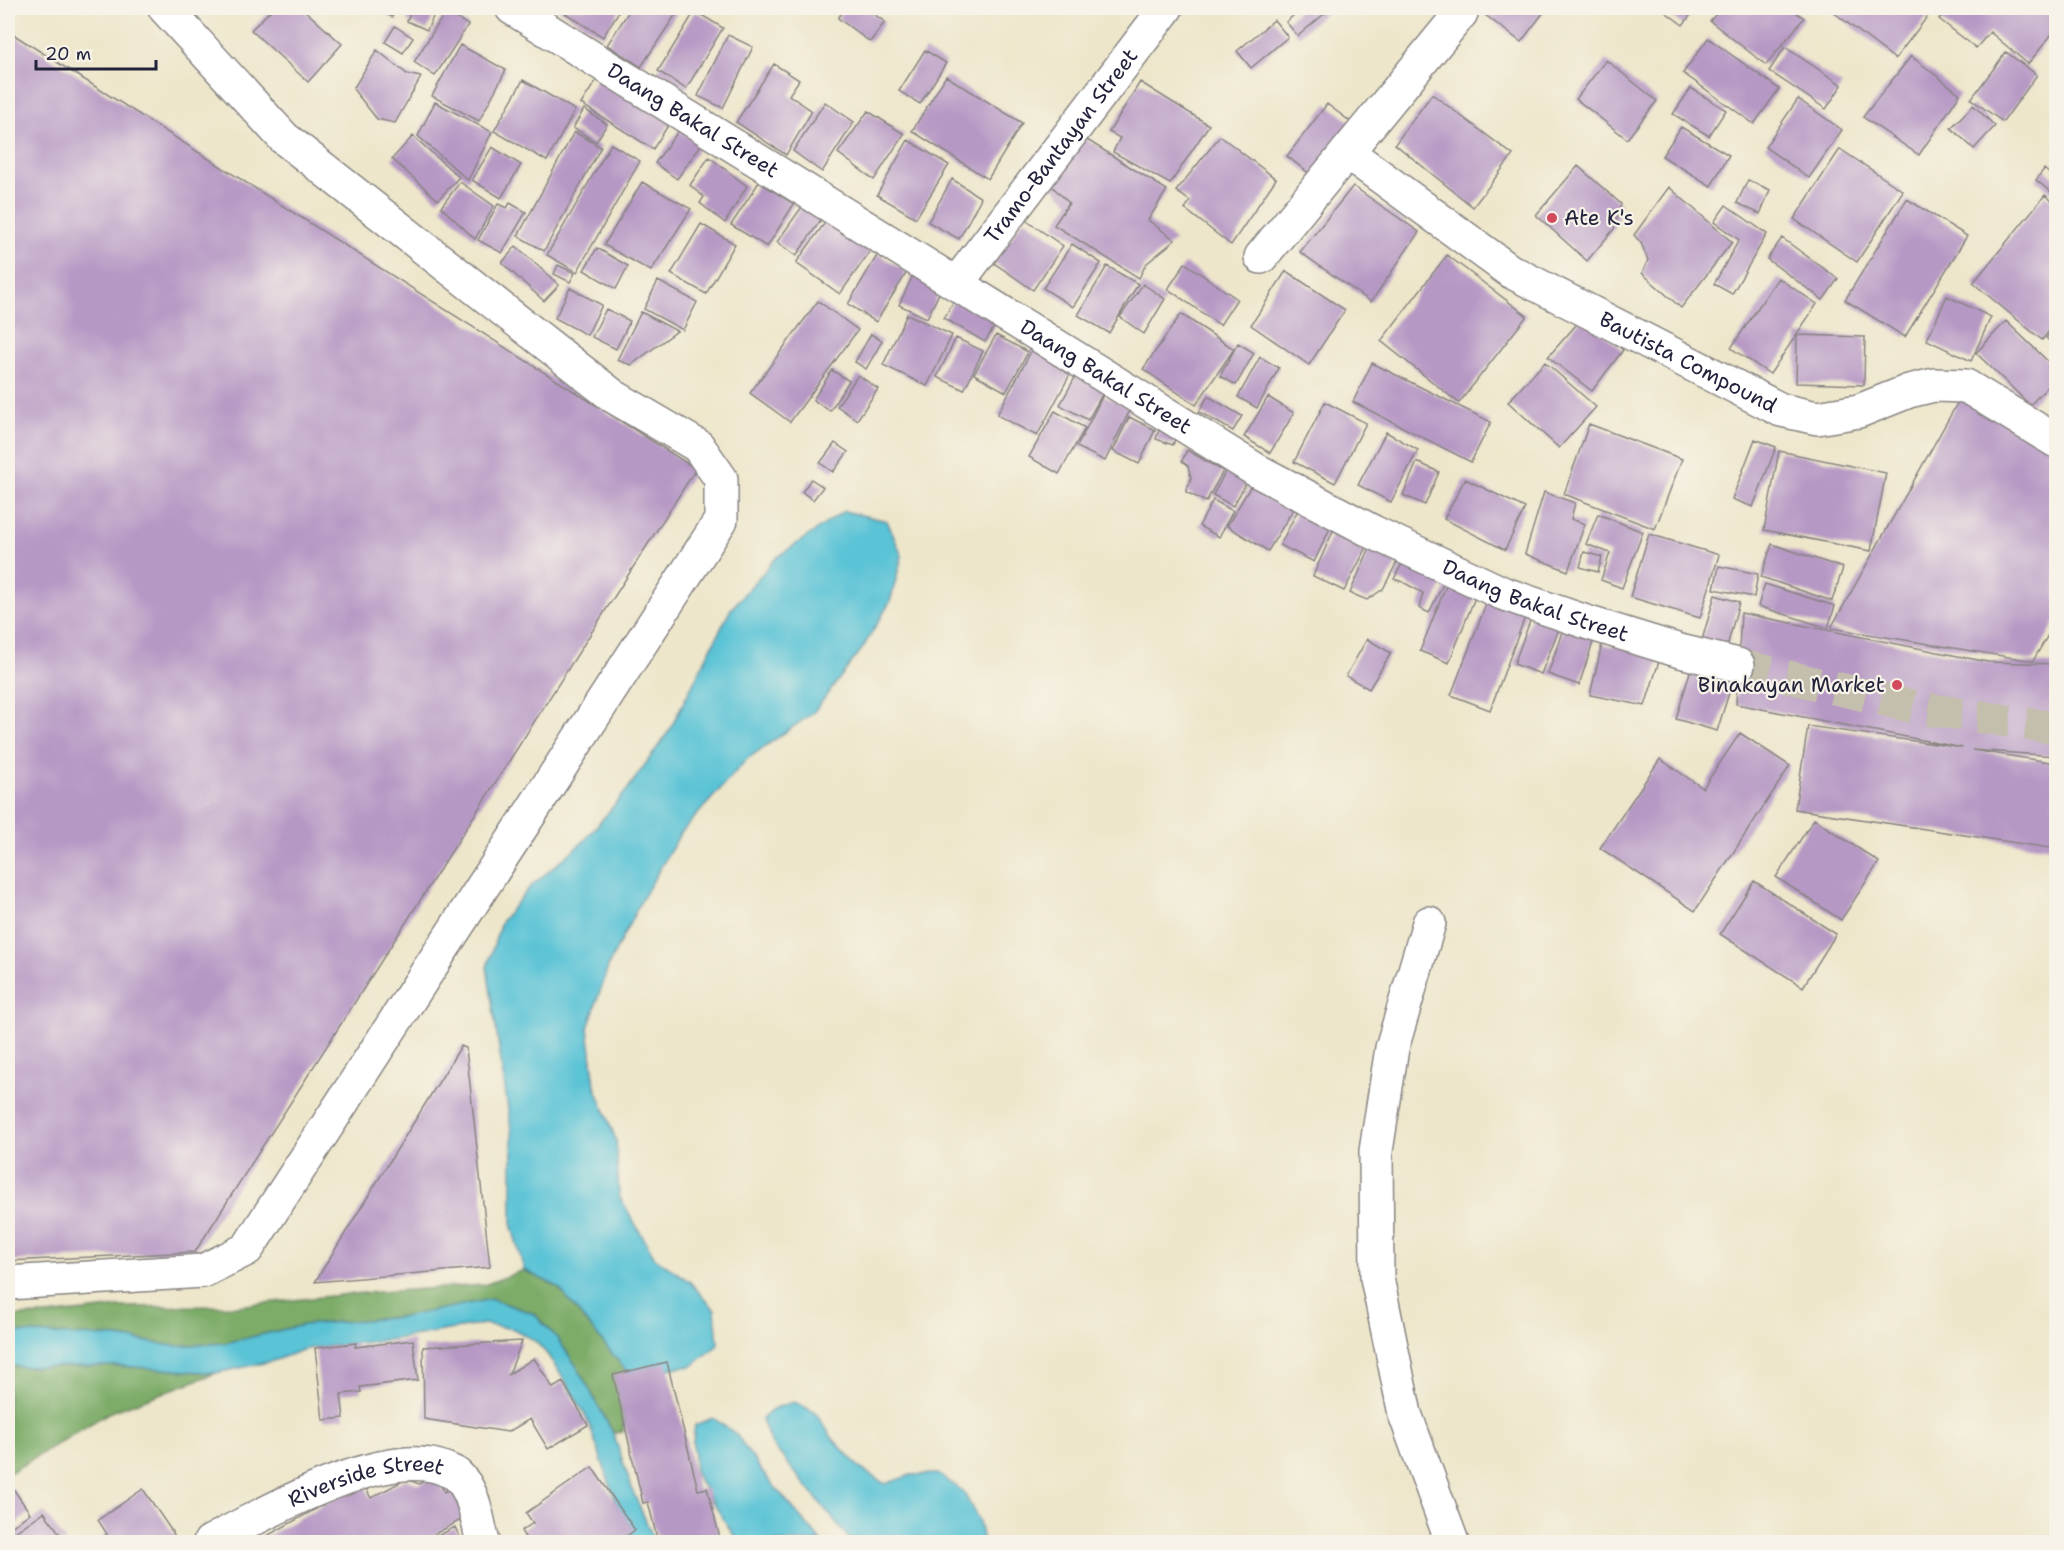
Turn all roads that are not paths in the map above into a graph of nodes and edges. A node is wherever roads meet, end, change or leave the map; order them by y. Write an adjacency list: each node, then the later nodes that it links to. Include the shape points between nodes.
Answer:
1 (165, 8): 11 (street, via 284,138 613,396 698,446 721,478 721,520 247,1249 203,1271)
2 (512, 8): 7 (street, Daang Bakal Street)
3 (1166, 8): 7 (street, Tramo-Bantayan Street)
4 (1461, 13): 5 (street)
5 (1347, 152): 6 (street); 8 (street, Bautista Compound, via 1510,271 1781,410 1817,418 1859,411 1934,385 1966,387)
6 (1261, 257)
7 (957, 283): 9 (street, Daang Bakal Street, via 1256,470 1373,532 1502,594 1680,651)
8 (2056, 441)
9 (1738, 665)
10 (1429, 923): 14 (street, via 1392,1048 1376,1151 1377,1278 1405,1414)
11 (8, 1283)
12 (210, 1542): 13 (street, Riverside Street, via 333,1482 410,1464 435,1465 457,1475 471,1495)
13 (483, 1542)
14 (1452, 1542)

